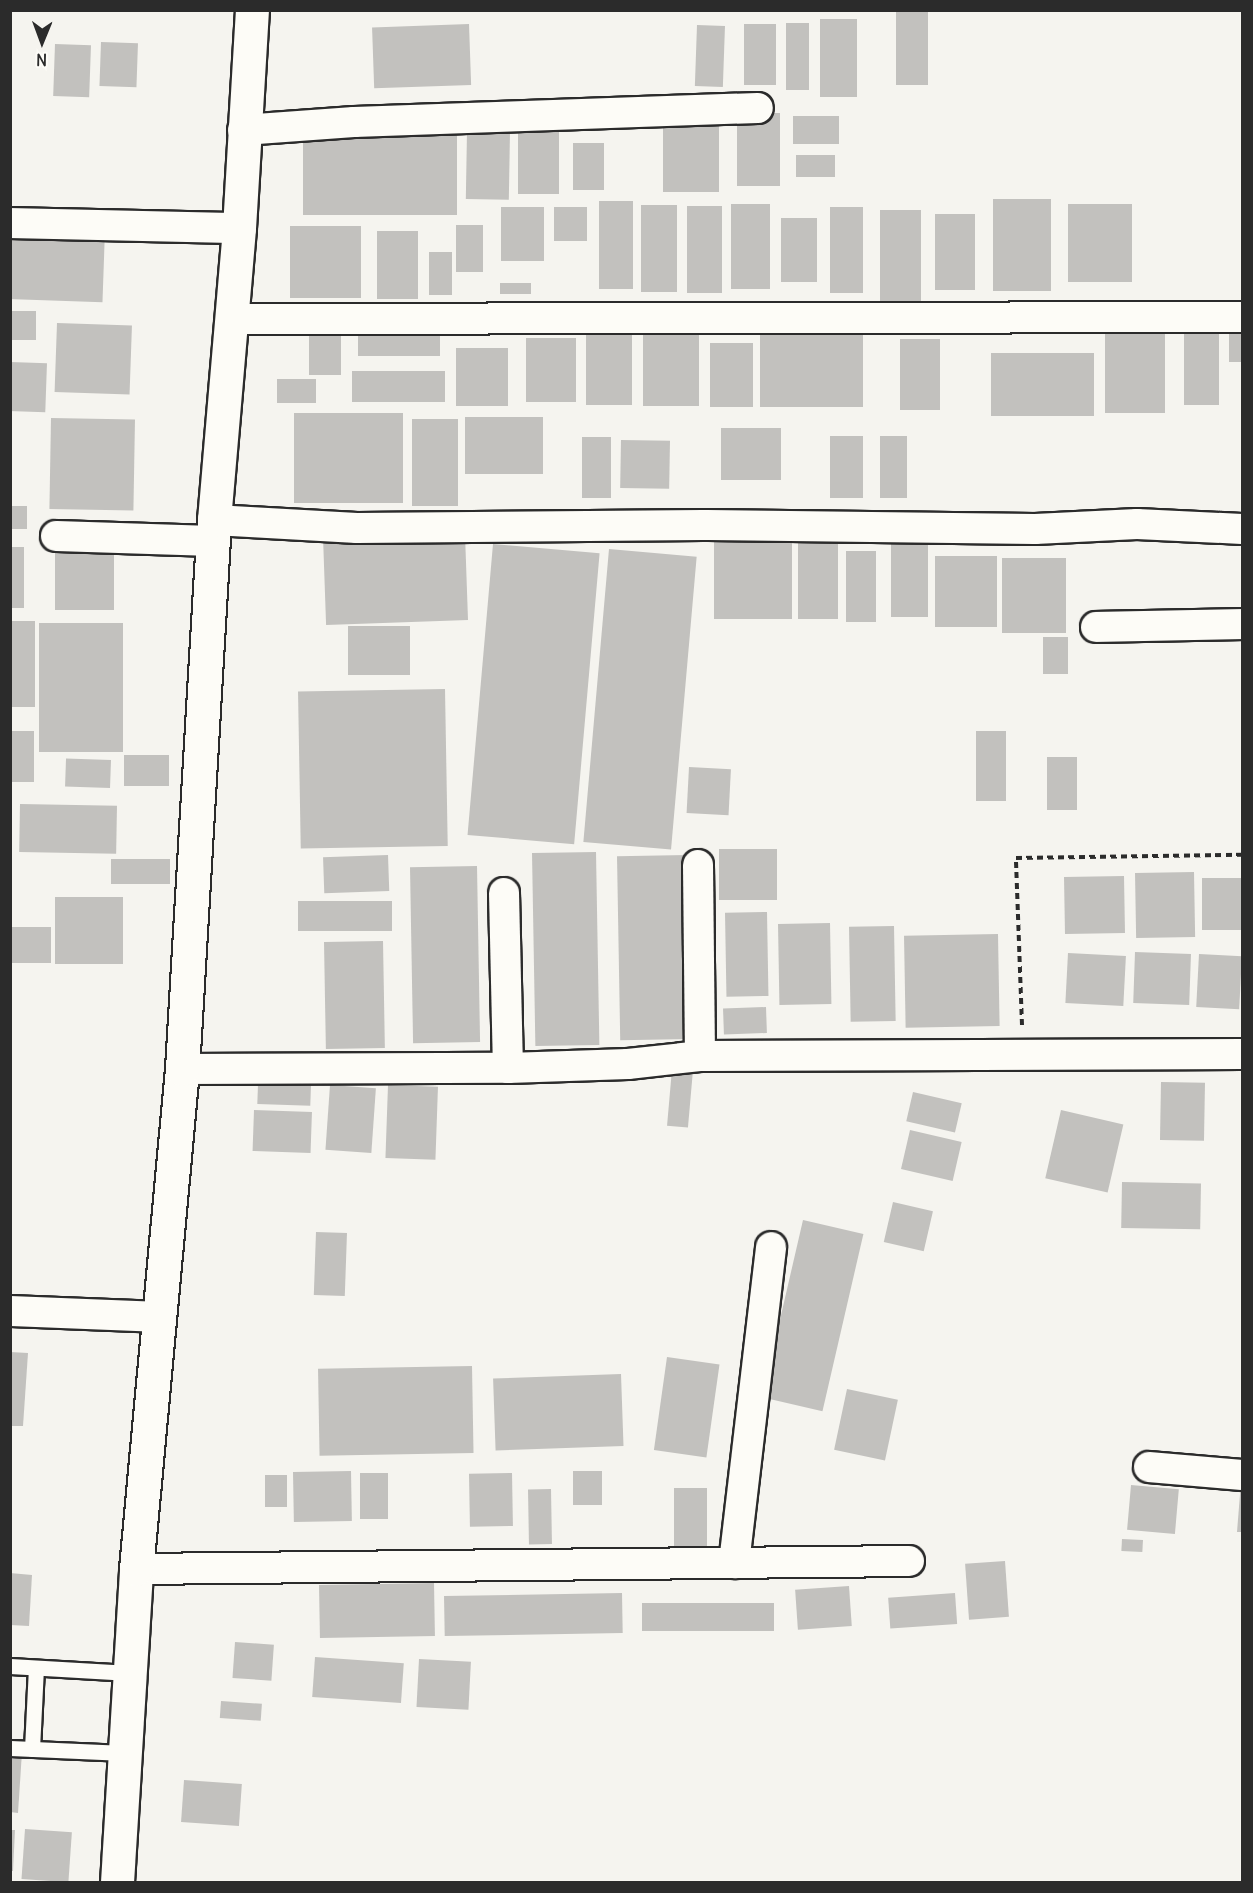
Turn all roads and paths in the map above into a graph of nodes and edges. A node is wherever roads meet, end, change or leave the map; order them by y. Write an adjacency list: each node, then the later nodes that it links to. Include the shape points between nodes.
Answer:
1 (252, 10): 3 (street)
2 (758, 108): 3 (street, via 354,122)
3 (243, 130): 5 (street)
4 (10, 223): 5 (street)
5 (239, 228): 7 (street)
6 (1242, 317): 7 (street)
7 (231, 319): 9 (street)
8 (1242, 529): 9 (street, via 1137,524 1035,529 703,525)
9 (213, 531): 10 (street); 20 (street)
10 (56, 536)
11 (1242, 624): 12 (street)
12 (1096, 627)
13 (1242, 855): 18 (path, via 1016,858)
14 (698, 865): 17 (street)
15 (504, 893): 19 (street)
16 (1242, 1054): 18 (street)
17 (700, 1056): 18 (street); 19 (street, via 628,1064)
18 (1023, 1056)
19 (508, 1068): 20 (street)
20 (182, 1069): 23 (street)
21 (771, 1247): 27 (street)
22 (10, 1311): 23 (street)
23 (159, 1317): 28 (street)
24 (1149, 1467): 25 (street)
25 (1242, 1475)
26 (909, 1561): 27 (street)
27 (734, 1563): 28 (street)
28 (136, 1569): 31 (street)
29 (10, 1665): 30 (lane)
30 (36, 1668): 31 (lane); 33 (lane)
31 (130, 1673): 34 (street)
32 (10, 1748): 33 (lane)
33 (32, 1749): 34 (lane)
34 (125, 1753): 35 (street)
35 (117, 1882)

